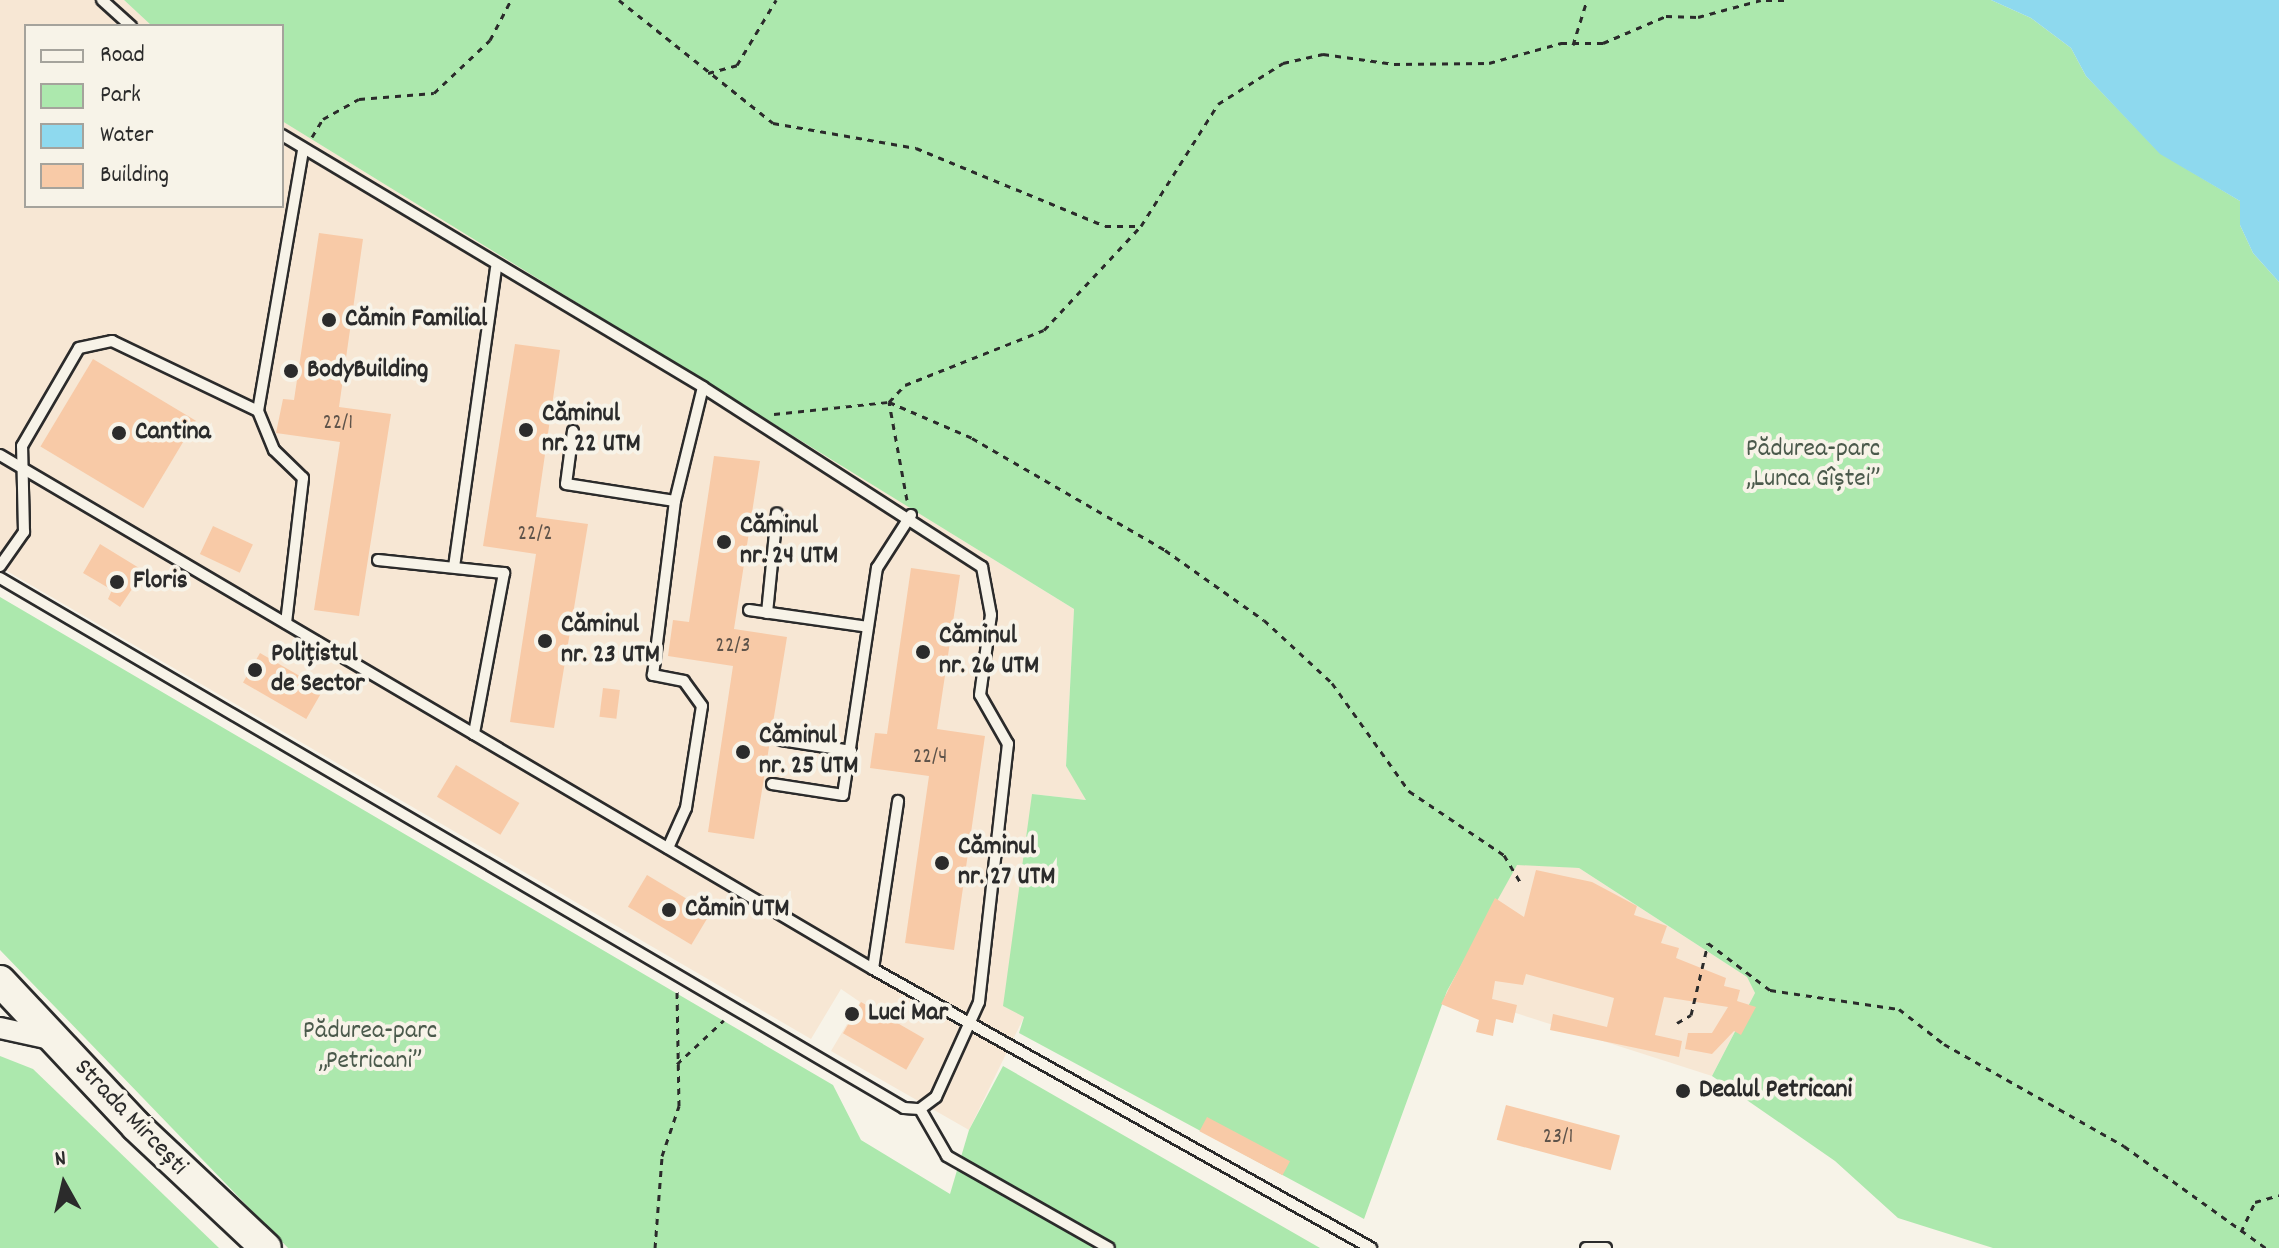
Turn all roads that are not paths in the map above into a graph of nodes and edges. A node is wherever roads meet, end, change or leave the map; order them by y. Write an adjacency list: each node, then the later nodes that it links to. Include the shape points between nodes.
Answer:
1 (102, 0): 2 (lane)
2 (129, 24)
3 (284, 136): 4 (lane)
4 (303, 150): 5 (lane); 7 (lane)
5 (496, 268): 6 (lane); 16 (lane)
6 (703, 387): 11 (lane); 13 (lane)
7 (258, 411): 10 (lane, via 112,341 95,342 79,348 26,436); 20 (lane, via 274,450 303,478)
8 (573, 431): 11 (lane, via 566,484)
9 (0, 455): 10 (lane)
10 (21, 467): 15 (lane, via 24,532); 20 (lane)
11 (675, 501): 27 (lane, via 653,675 684,681 702,706 686,808)
12 (777, 513): 19 (lane)
13 (911, 515): 21 (lane, via 881,557); 30 (lane, via 969,553 990,584 978,677 1008,744)
14 (378, 560): 16 (lane)
15 (0, 566)
16 (454, 567): 22 (lane, via 504,573)
17 (0, 578): 33 (lane, via 904,1108)
18 (749, 610): 19 (lane)
19 (767, 613): 21 (lane)
20 (286, 623): 22 (lane)
21 (868, 627): 24 (lane)
22 (474, 734): 27 (lane)
23 (781, 740): 24 (lane)
24 (851, 751): 25 (lane, via 843,795)
25 (772, 784)
26 (898, 801): 28 (lane)
27 (668, 848): 28 (lane)
28 (873, 969): 30 (lane)
29 (0, 981): 32 (main road, Strada Mircești)
30 (972, 1025): 33 (lane, via 936,1097); 36 (lane)
31 (0, 1028): 32 (street)
32 (56, 1041): 34 (main road, Strada Mircești)
33 (920, 1109): 35 (lane, via 947,1156)
34 (266, 1248)
35 (1109, 1248)
36 (1371, 1248)
37 (1586, 1248): 38 (lane)
38 (1606, 1248)

